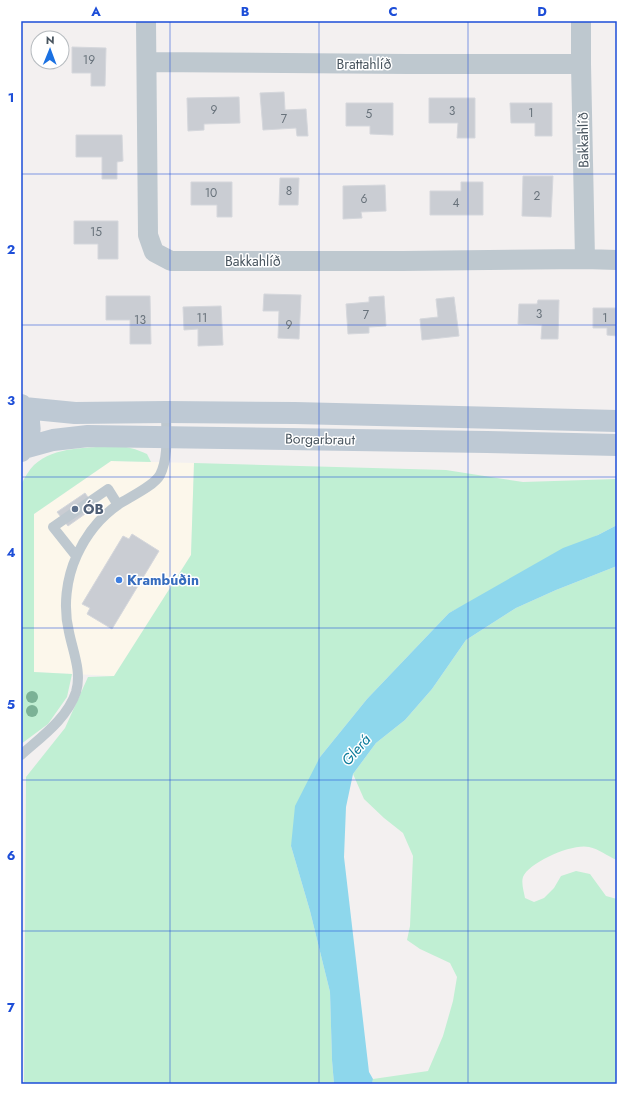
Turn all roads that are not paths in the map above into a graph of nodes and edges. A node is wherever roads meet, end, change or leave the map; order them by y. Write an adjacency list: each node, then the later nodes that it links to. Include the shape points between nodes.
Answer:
1 (146, 21): 3 (street, Bakkahlíð)
2 (581, 21): 4 (street, Bakkahlíð)
3 (147, 62): 4 (street, Brattahlíð); 5 (street, Bakkahlíð, via 148,235 154,252 171,261 403,262)
4 (581, 64): 5 (street, Bakkahlíð)
5 (585, 259): 6 (street, Bakkahlíð)
6 (617, 260)
7 (22, 407): 8 (street, Borgarbraut, via 75,413); 12 (street, via 30,428)
8 (166, 412): 9 (street, Borgarbraut); 10 (lane)
9 (617, 421)
10 (166, 437): 11 (street, Borgarbraut); 12 (street, Borgarbraut, via 88,436 53,440); 13 (lane, via 165,459 160,476)
11 (617, 445)
12 (23, 450)
13 (118, 505): 14 (lane, via 94,528); 14 (lane, via 108,489 53,526)
14 (76, 556): 15 (lane, via 70,574 66,613 68,632 77,663 76,691 69,706 54,726)
15 (21, 755)

